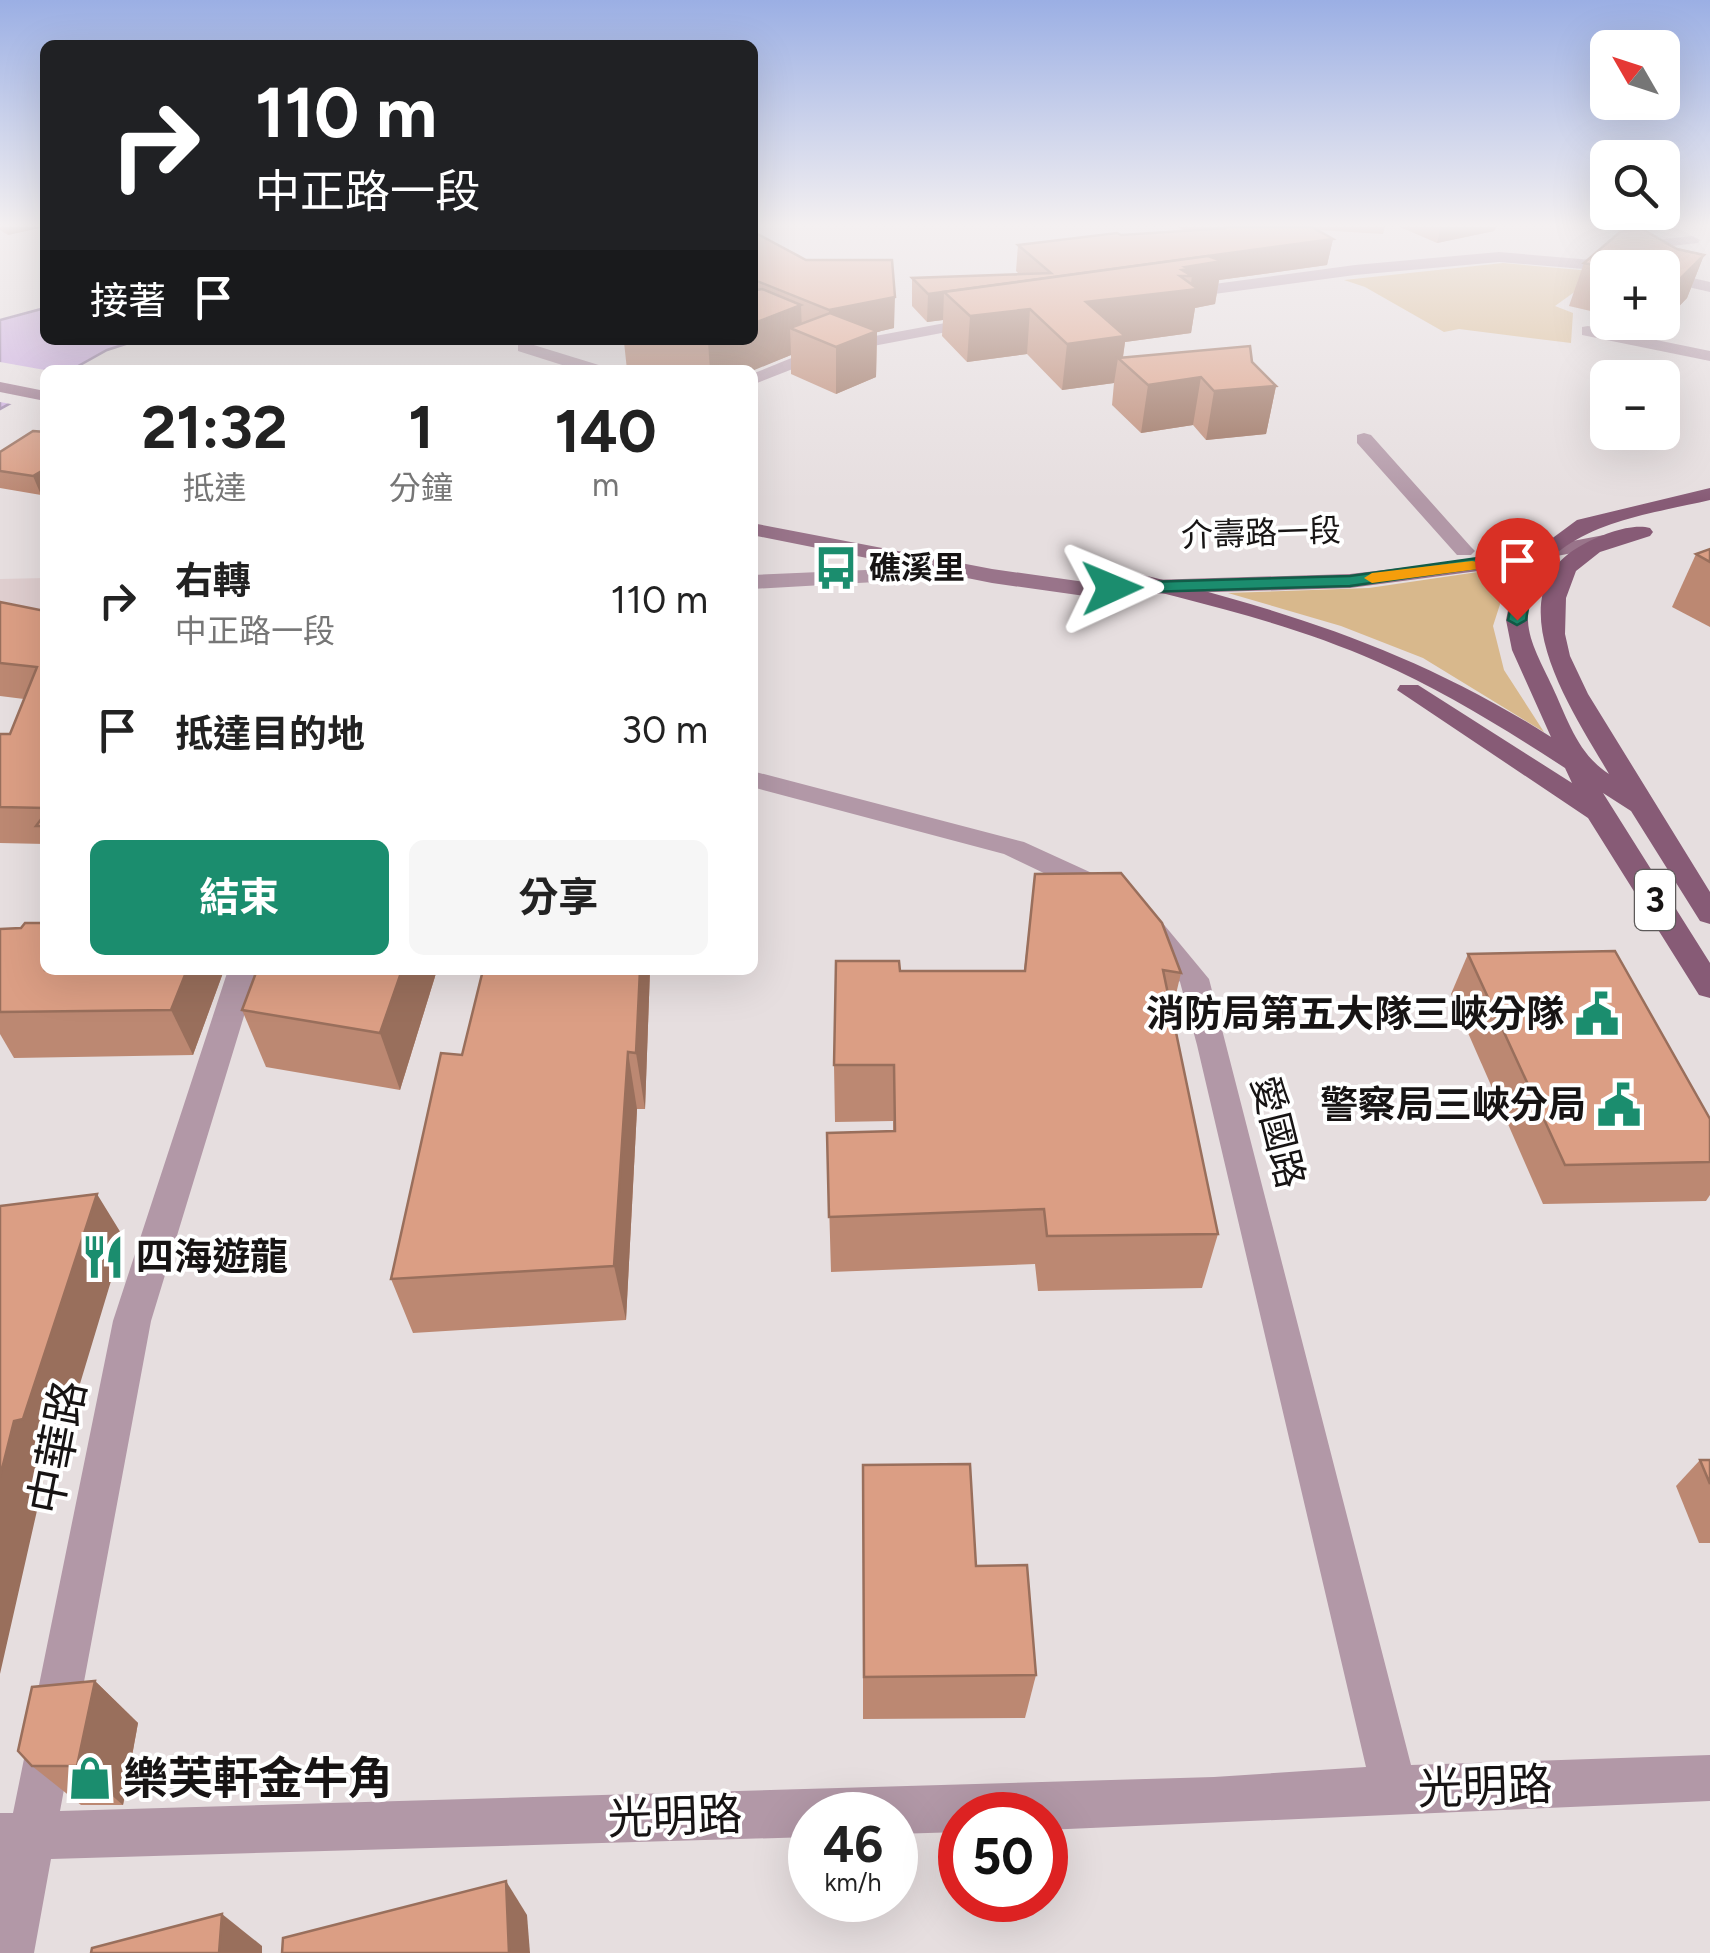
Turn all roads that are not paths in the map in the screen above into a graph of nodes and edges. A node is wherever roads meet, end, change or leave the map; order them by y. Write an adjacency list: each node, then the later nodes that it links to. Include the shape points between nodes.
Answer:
1 (998, 319): 5 (street)
2 (1588, 331): 6 (street)
3 (797, 337): 5 (street)
4 (524, 347): 7 (street)
5 (827, 350): 9 (street)
6 (1710, 356)
7 (580, 365)
8 (0, 374): 10 (main road)
9 (758, 378)
10 (40, 382)
11 (0, 387): 12 (main road)
12 (40, 395)
13 (1364, 439): 20 (street)
14 (1710, 494): 17 (main road, 介壽路一段 / 3)
15 (758, 512): 23 (main road, 介壽路一段)
16 (1710, 516): 19 (main road, 介壽路一段 / 3)
17 (1584, 524): 20 (main road, 介壽路一段); 21 (main road, 3)
18 (758, 530): 22 (main road, 介壽路一段)
19 (1604, 542): 21 (main road, 介壽路一段); 28 (main road, 3, via 1568,567 1552,626 1558,656)
20 (1464, 551): 23 (main road, 介壽路一段)
21 (1542, 554): 25 (main road, 介壽路一段, via 1350,581); 26 (main road, 3, via 1517,620)
22 (919, 562): 23 (main road, 介壽路一段); 24 (street, via 893,576)
23 (1088, 579): 25 (main road); 29 (main road, via 1347,660 1428,698)
24 (758, 582)
25 (1166, 588): 26 (main road, via 1266,615 1405,666)
26 (1576, 765): 28 (main road); 29 (main road, 3)
27 (758, 781): 34 (street, 愛國路, via 1014,848 1099,885 1154,928 1194,979)
28 (1638, 805): 30 (main road, 3)
29 (1599, 814): 32 (main road, 3)
30 (1710, 914)
31 (242, 975): 35 (street, 中華路, via 132,1320)
32 (1710, 987)
33 (1710, 1778): 34 (street, 光明路)
34 (1394, 1788): 35 (street, 光明路, via 1195,1802)
35 (17, 1835): 36 (street, 中華路)
36 (9, 1953)

